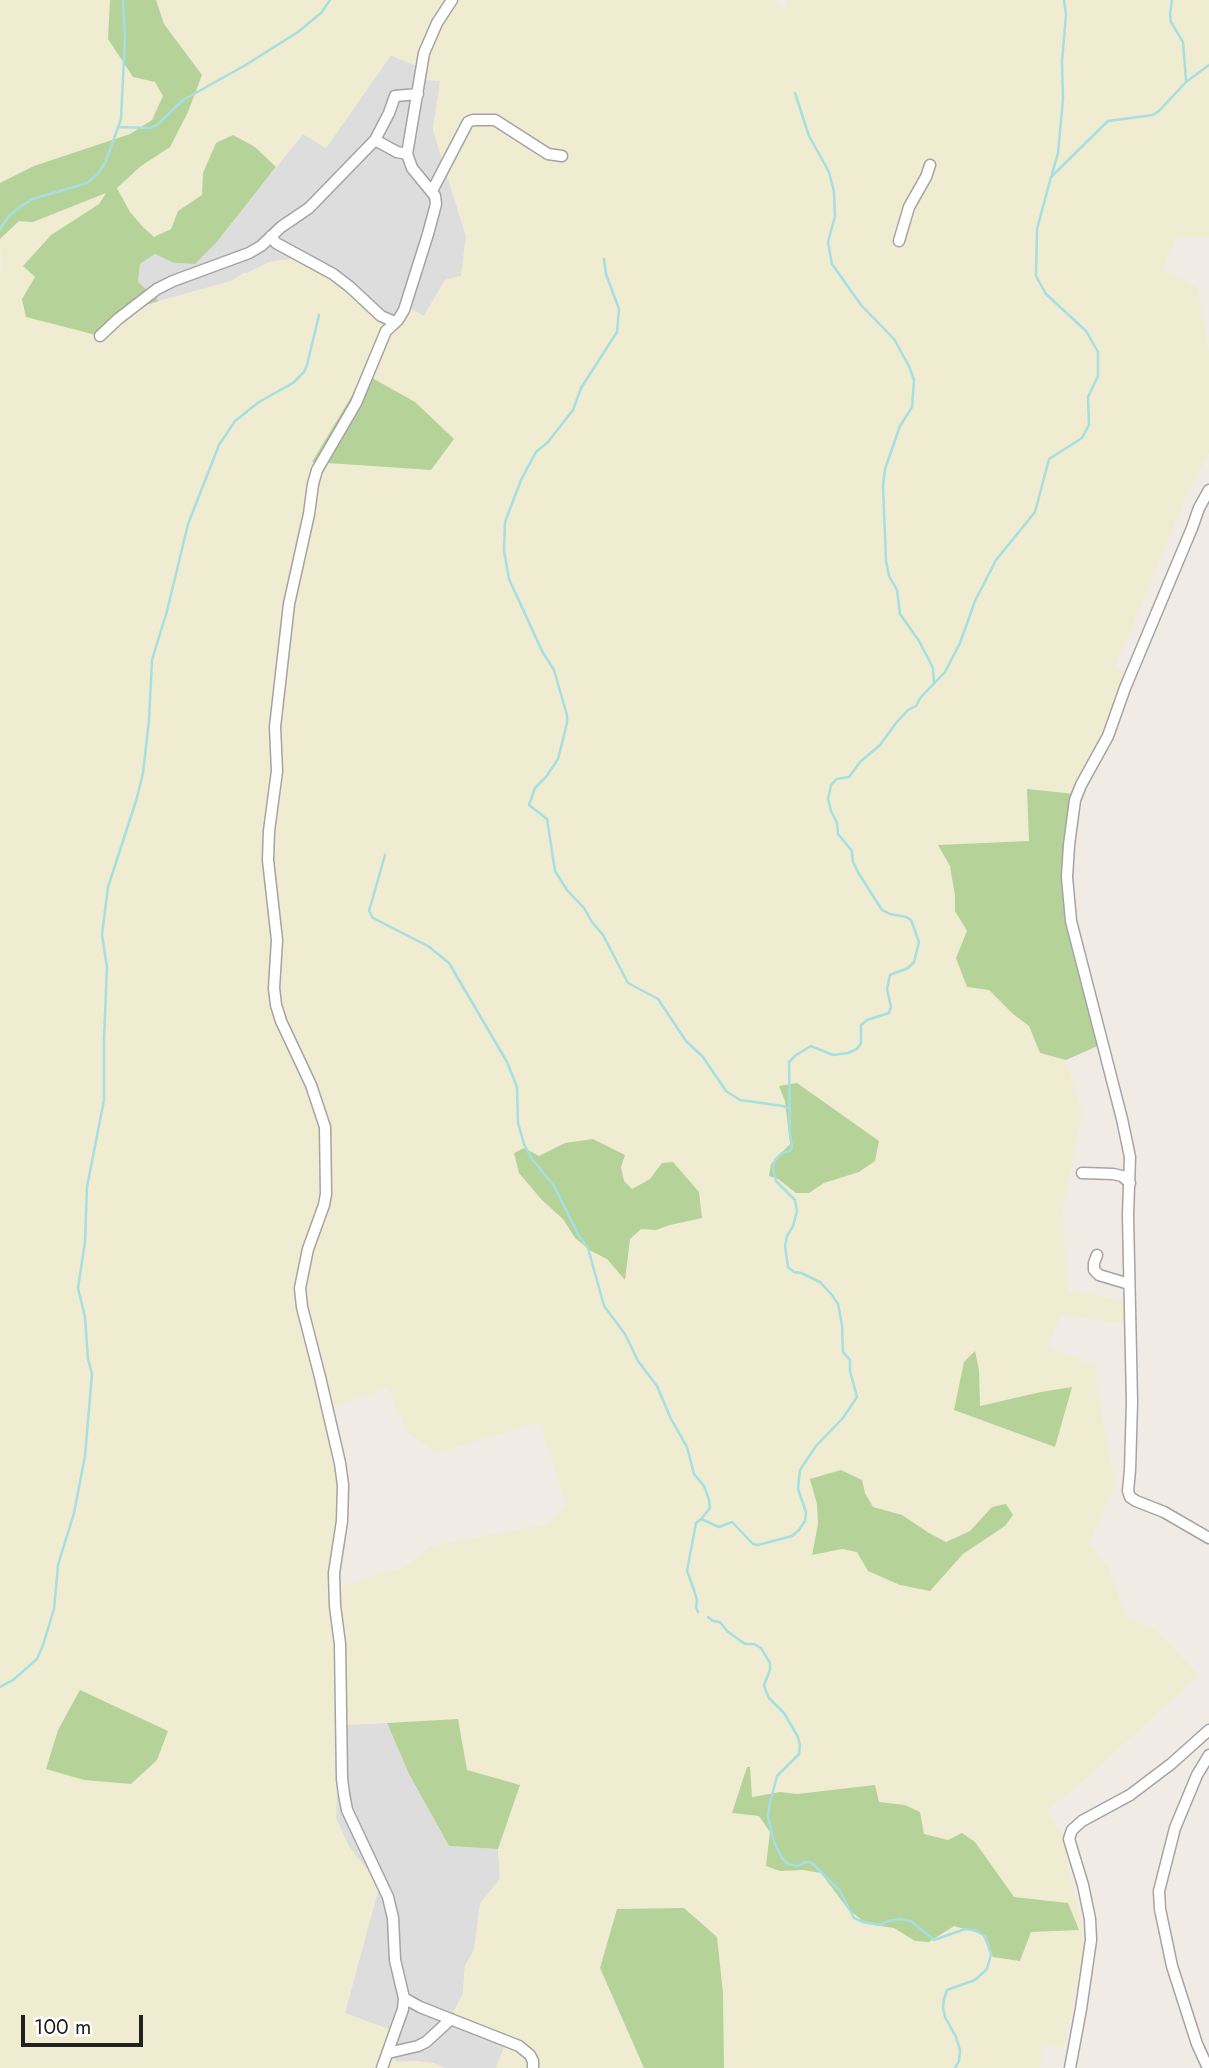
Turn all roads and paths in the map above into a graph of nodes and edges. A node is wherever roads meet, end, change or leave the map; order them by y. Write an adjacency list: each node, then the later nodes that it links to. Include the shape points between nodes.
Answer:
1 (452, 0): 2 (street, via 424,53)
2 (418, 94): 3 (street, via 395,96); 4 (street)
3 (375, 140): 4 (street); 8 (street, via 309,208)
4 (407, 154): 7 (street, via 412,168)
5 (562, 156): 7 (street, via 548,154 495,120 473,120)
6 (930, 165): 9 (street, via 909,207)
7 (432, 191): 10 (street, via 436,204 428,234 407,304)
8 (271, 236): 10 (street, via 333,274 381,316); 11 (street, via 249,253 157,289)
9 (899, 242)
10 (395, 322): 20 (street, via 386,331 356,403 314,477 289,604 275,727 277,771 268,860 277,940 276,1005 311,1085 326,1134 326,1194 300,1288 343,1485 334,1573 343,1786 347,1810 388,1896)
11 (100, 336)
12 (1209, 490): 14 (street, via 1108,736 1081,785 1071,819 1071,921 1122,1119)
13 (1082, 1173): 14 (street, via 1113,1174)
14 (1130, 1183): 16 (street)
15 (1097, 1255): 16 (street, via 1094,1270 1099,1275)
16 (1129, 1284): 17 (street, via 1132,1402 1128,1491 1136,1501)
17 (1209, 1538)
18 (1209, 1730): 25 (street, via 1130,1795 1072,1830 1069,1839 1083,1885 1091,1940)
19 (1209, 1755): 26 (street, via 1180,1816 1159,1891 1172,1966)
20 (404, 1998): 21 (street); 22 (street)
21 (452, 2019): 22 (street, via 426,2042); 24 (street, via 525,2050)
22 (388, 2053): 23 (street)
23 (382, 2068)
24 (533, 2068)
25 (1070, 2068)
26 (1208, 2068)

